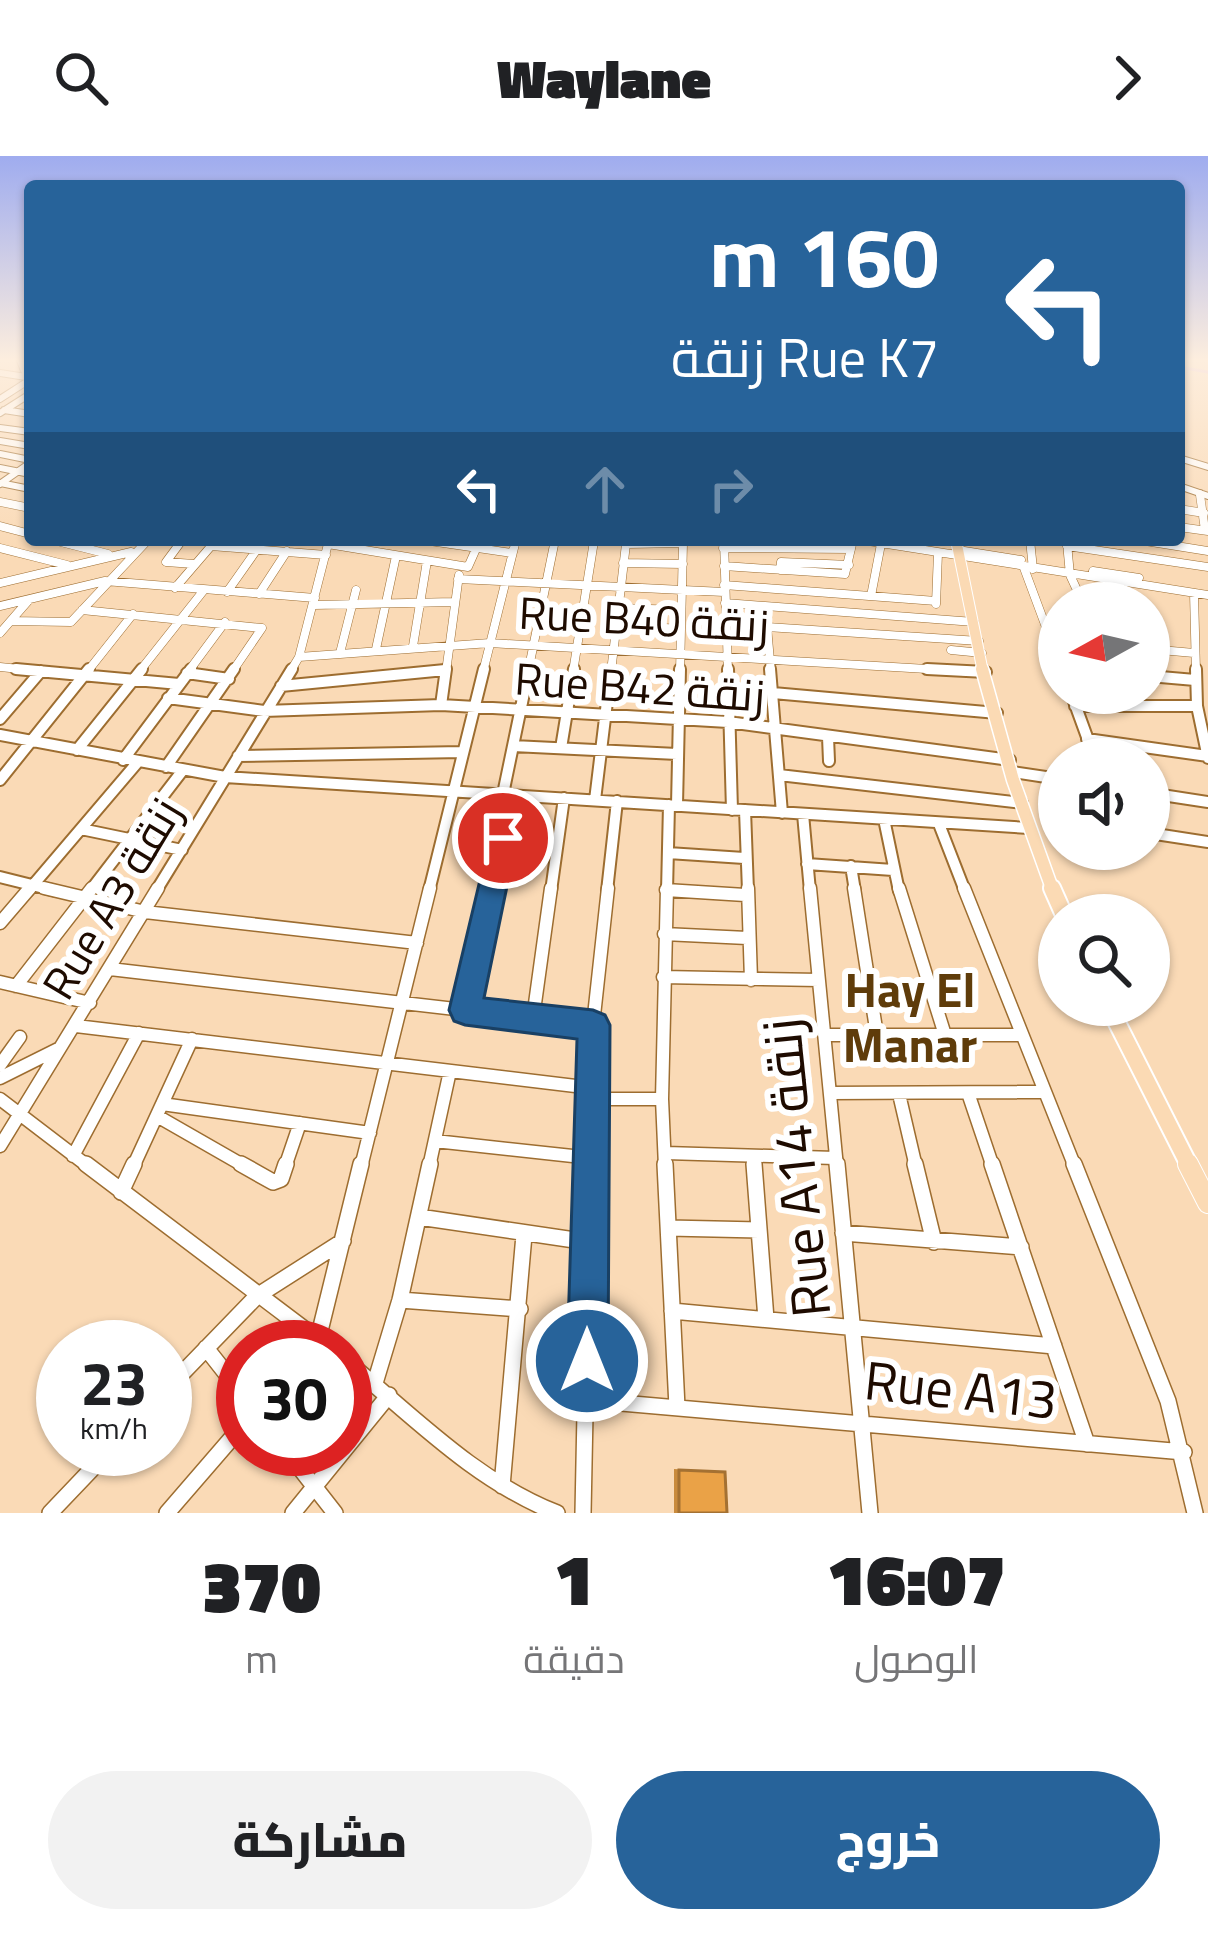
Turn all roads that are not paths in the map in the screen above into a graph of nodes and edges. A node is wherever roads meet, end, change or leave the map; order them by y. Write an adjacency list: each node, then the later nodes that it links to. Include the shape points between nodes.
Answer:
1 (24, 466): 3 (street)
2 (0, 468): 3 (street)
3 (18, 471): 4 (street); 5 (street)
4 (24, 472)
5 (0, 483)
6 (1204, 495): 9 (street)
7 (24, 509): 10 (street)
8 (1185, 510): 9 (street)
9 (1204, 514): 11 (street)
10 (0, 527)
11 (1206, 530)
12 (76, 546): 41 (street)
13 (141, 546): 35 (street)
14 (172, 546): 46 (street, via 166,562)
15 (210, 546): 46 (street)
16 (267, 546): 37 (street); 71 (street)
17 (328, 546): 37 (street); 42 (street); 78 (street, Rue A3 زنقة)
18 (477, 546): 51 (street)
19 (486, 546): 39 (street)
20 (514, 546): 39 (street)
21 (554, 546): 62 (street)
22 (593, 546): 63 (street)
23 (626, 546): 45 (street)
24 (687, 546): 47 (street)
25 (723, 546): 49 (street)
26 (854, 546): 53 (street, via 848,569)
27 (880, 546): 76 (street)
28 (912, 546): 40 (street)
29 (1030, 546): 50 (street)
30 (1067, 546): 54 (street)
31 (1083, 546): 43 (street)
32 (1154, 546): 43 (street)
33 (1177, 546): 38 (street)
34 (0, 548): 48 (street)
35 (136, 550): 41 (street); 58 (street)
36 (957, 550): 40 (street); 50 (street); 95 (main road)
37 (286, 551): 75 (street)
38 (1208, 551)
39 (512, 553): 59 (street)
40 (938, 553): 79 (street)
41 (115, 556): 48 (street)
42 (396, 556): 44 (street); 80 (street)
43 (1157, 560): 52 (street)
44 (428, 561): 51 (street); 81 (street)
45 (623, 563): 47 (street); 65 (street)
46 (194, 564): 64 (street)
47 (683, 564): 69 (street)
48 (71, 566): 56 (street)
49 (724, 566): 53 (street); 73 (street)
50 (1030, 566): 54 (street); 70 (street)
51 (464, 567): 57 (street)
52 (1208, 567)
53 (753, 568): 66 (street)
54 (1070, 571): 60 (street); 72 (street); 74 (street)
55 (0, 572): 56 (street)
56 (22, 578): 61 (street)
57 (458, 579): 59 (street); 82 (street)
58 (105, 581): 64 (street); 77 (street); 86 (street)
59 (505, 582): 62 (street); 102 (street)
60 (1074, 582)
61 (0, 583)
62 (545, 584): 63 (street); 103 (street)
63 (588, 585): 65 (street); 106 (street)
64 (175, 587): 67 (street)
65 (621, 587): 69 (street); 85 (street)
66 (751, 587): 73 (street); 76 (street)
67 (204, 590): 71 (street); 91 (street)
68 (356, 590): 83 (street)
69 (682, 590): 73 (street); 87 (street)
70 (1038, 591)
71 (227, 592): 75 (street)
72 (1208, 592): 74 (street)
73 (724, 593): 92 (street); 114 (street)
74 (1194, 593): 89 (street)
75 (259, 594): 78 (street)
76 (871, 596): 79 (street)
77 (30, 598): 84 (street); 93 (street)
78 (315, 601): 83 (street); 115 (street, Rue A3 زنقة)
79 (936, 601): 92 (street)
80 (387, 602): 81 (street); 83 (street); 107 (street)
81 (422, 602): 82 (street); 104 (street)
82 (454, 602): 101 (street)
83 (353, 604): 111 (street)
84 (0, 606)
85 (618, 608): 87 (street); 96 (street)
86 (82, 610): 88 (street); 93 (street, via 67,624)
87 (681, 610): 97 (street)
88 (133, 614): 91 (street); 121 (street)
89 (1194, 614): 90 (street); 99 (street)
90 (1208, 617)
91 (181, 618): 94 (street); 124 (street)
92 (938, 620): 95 (street)
93 (11, 621): 98 (street)
94 (225, 622): 122 (street); 125 (street, via 262,629)
95 (974, 622): 105 (main road)
96 (616, 625): 97 (street); 108 (street)
97 (681, 628): 112 (street)
98 (0, 633)
99 (1194, 637): 100 (street); 113 (street)
100 (1208, 640)
101 (449, 643): 102 (street, Rue B40 زنقة); 104 (street, Rue B40 زنقة); 118 (street)
102 (490, 644): 103 (street, Rue B40 زنقة); 134 (street)
103 (534, 645): 106 (street, Rue B40 زنقة); 135 (street)
104 (413, 646): 107 (street, Rue B40 زنقة)
105 (980, 647): 109 (street); 116 (street, via 773,626 766,628); 120 (main road)
106 (578, 648): 108 (street, Rue B40 زنقة); 137 (street)
107 (376, 650): 111 (street, Rue B40 زنقة)
108 (613, 650): 112 (street, Rue B40 زنقة); 139 (street)
109 (951, 650)
110 (1170, 651): 113 (street)
111 (340, 652): 115 (street, Rue B40 زنقة)
112 (680, 653): 114 (street, Rue B40 زنقة); 141 (street)
113 (1194, 653): 126 (street)
114 (726, 655): 116 (street, Rue B40 زنقة); 142 (street)
115 (299, 657): 128 (street, Rue A3 زنقة)
116 (770, 657): 120 (street, Rue B40 زنقة); 129 (street)
117 (0, 667): 119 (street)
118 (445, 670): 128 (street); 133 (street)
119 (41, 671): 121 (street); 140 (street)
120 (986, 672): 138 (main road)
121 (86, 674): 124 (street); 146 (street)
122 (187, 674): 125 (street); 127 (street)
123 (1170, 678): 126 (street)
124 (132, 679): 127 (street); 149 (street)
125 (230, 679): 132 (street)
126 (1196, 680): 131 (street)
127 (179, 684): 130 (street)
128 (280, 686): 136 (street, Rue A3 زنقة)
129 (773, 693): 138 (street); 143 (street)
130 (169, 698): 132 (street, Rue B42 زنقة); 156 (street)
131 (1200, 701): 155 (street)
132 (211, 704): 136 (street, Rue B42 زنقة); 160 (street)
133 (441, 705): 134 (street, Rue B42 زنقة); 136 (street, Rue B42 زنقة)
134 (472, 707): 135 (street, Rue B42 زنقة); 152 (street)
135 (520, 710): 137 (street, Rue B42 زنقة); 147 (street)
136 (264, 711): 154 (street, Rue A3 زنقة)
137 (566, 713): 139 (street, Rue B42 زنقة); 148 (street)
138 (997, 713): 159 (main road)
139 (606, 716): 141 (street, Rue B42 زنقة); 150 (street)
140 (0, 719)
141 (677, 719): 142 (street, Rue B42 زنقة); 153 (street)
142 (728, 722): 143 (street, Rue B42 زنقة); 175 (street)
143 (776, 728): 145 (street, Rue B42 زنقة); 163 (street)
144 (0, 735): 146 (street)
145 (828, 736): 157 (street); 159 (street, Rue B42 زنقة)
146 (32, 741): 149 (street); 165 (street)
147 (513, 746): 148 (street); 167 (street)
148 (561, 748): 150 (street)
149 (77, 750): 156 (street)
150 (602, 750): 153 (street); 170 (street)
151 (1170, 751): 155 (street)
152 (462, 752): 154 (street); 166 (street)
153 (676, 754): 174 (street)
154 (238, 756): 164 (street, Rue A3 زنقة)
155 (1208, 757)
156 (123, 760): 158 (street)
157 (829, 761)
158 (137, 763): 160 (street); 181 (street)
159 (1011, 766): 162 (street, Rue B42 زنقة); 173 (main road)
160 (166, 767): 161 (street)
161 (183, 770): 164 (street); 183 (street)
162 (1038, 773)
163 (779, 775): 173 (street); 176 (street)
164 (225, 777): 166 (street); 185 (street, Rue A3 زنقة)
165 (0, 780)
166 (453, 791): 167 (street); 201 (street)
167 (508, 794): 169 (street); 210 (street)
168 (1170, 796): 172 (street)
169 (563, 798): 170 (street); 211 (street)
170 (595, 800): 171 (street)
171 (617, 801): 174 (street); 212 (street)
172 (1208, 802)
173 (1022, 803): 180 (main road)
174 (673, 805): 175 (street); 186 (street)
175 (738, 810): 176 (street); 187 (street)
176 (782, 813): 177 (street)
177 (802, 814): 178 (street); 188 (street, Rue A14 زنقة)
178 (884, 819): 179 (street); 190 (street)
179 (939, 824): 180 (street); 218 (street)
180 (1029, 828): 194 (main road)
181 (81, 829): 183 (street); 192 (street)
182 (1170, 836): 184 (street)
183 (128, 838): 185 (street); 196 (street)
184 (1208, 842)
185 (182, 850): 197 (street, Rue A3 زنقة)
186 (668, 853): 187 (street); 193 (street)
187 (745, 858): 195 (street)
188 (807, 864): 189 (street); 205 (street, Rue A14 زنقة)
189 (851, 866): 190 (street); 217 (street)
190 (893, 870): 220 (street)
191 (0, 877): 192 (street)
192 (32, 885): 196 (street); 198 (street)
193 (666, 890): 195 (street); 199 (street)
194 (1056, 894)
195 (745, 895): 200 (street)
196 (82, 896): 197 (street); 207 (street)
197 (145, 912): 201 (street); 202 (street, Rue A3 زنقة)
198 (0, 923)
199 (664, 934): 200 (street); 203 (street)
200 (747, 938): 204 (street)
201 (417, 944): 209 (street)
202 (110, 969): 208 (street, Rue A3 زنقة); 209 (street)
203 (663, 977): 204 (street); 232 (street)
204 (751, 980): 205 (street)
205 (819, 980): 216 (street, Rue A14 زنقة)
206 (0, 982): 207 (street)
207 (16, 986): 208 (street)
208 (90, 1003): 213 (street, Rue A3 زنقة)
209 (402, 1003): 210 (street); 224 (street)
210 (465, 1010): 211 (street)
211 (533, 1018): 212 (street)
212 (593, 1025): 228 (street)
213 (76, 1026): 215 (street); 222 (street, Rue A3 زنقة)
214 (1119, 1026): 246 (main road)
215 (139, 1033): 221 (street); 241 (street)
216 (824, 1034): 217 (street); 230 (street, Rue A14 زنقة)
217 (877, 1035): 220 (street)
218 (1020, 1035): 220 (street); 227 (street)
219 (20, 1036): 223 (street)
220 (945, 1036)
221 (191, 1039): 224 (street); 234 (street)
222 (63, 1047): 226 (street); 235 (street, Rue A3 زنقة)
223 (0, 1065)
224 (387, 1065): 225 (street); 237 (street)
225 (450, 1071): 228 (street); 238 (street)
226 (0, 1078)
227 (1042, 1092): 229 (street); 275 (street)
228 (592, 1093): 232 (street); 243 (street)
229 (968, 1093): 231 (street); 255 (street)
230 (830, 1094): 231 (street); 244 (street, Rue A14 زنقة)
231 (899, 1094): 254 (street)
232 (662, 1099): 240 (street)
233 (0, 1100): 235 (street)
234 (159, 1110): 236 (street); 236 (street, via 273,1182 281,1179); 245 (street)
235 (18, 1115): 239 (street, Rue A3 زنقة); 241 (street)
236 (300, 1123): 237 (street)
237 (370, 1133): 252 (street)
238 (435, 1141): 243 (street); 247 (street)
239 (0, 1146)
240 (666, 1153): 242 (street); 248 (street)
241 (73, 1156): 245 (street)
242 (753, 1156): 244 (street); 249 (street)
243 (591, 1158): 253 (street)
244 (835, 1158): 250 (street, Rue A14 زنقة)
245 (121, 1192): 256 (street)
246 (1208, 1203)
247 (419, 1217): 251 (street); 257 (street)
248 (669, 1228): 249 (street); 259 (street)
249 (759, 1231): 260 (street)
250 (843, 1233): 254 (street); 263 (street, Rue A14 زنقة)
251 (524, 1235): 253 (street); 258 (street)
252 (343, 1241): 256 (street); 262 (street)
253 (588, 1242): 270 (street)
254 (934, 1242): 255 (street)
255 (1021, 1247): 264 (street)
256 (257, 1295): 261 (street); 265 (street)
257 (400, 1300): 258 (street); 269 (street)
258 (520, 1309): 280 (street)
259 (672, 1311): 260 (street); 272 (street)
260 (766, 1319): 263 (street)
261 (291, 1320)
262 (328, 1320)
263 (853, 1327): 264 (street); 273 (street, Rue A14 زنقة)
264 (1054, 1346): 274 (street)
265 (206, 1348): 266 (street); 267 (street)
266 (216, 1361)
267 (192, 1363)
268 (372, 1381): 269 (street)
269 (382, 1389): 271 (street); 280 (street)
270 (587, 1400): 272 (street, Rue A13); 288 (street)
271 (372, 1405)
272 (677, 1408): 273 (street, Rue A13)
273 (860, 1420): 274 (street, Rue A13); 289 (street, Rue A14 زنقة)
274 (1087, 1444): 275 (street, Rue A13)
275 (1184, 1452): 290 (street)
276 (216, 1456): 284 (street)
277 (85, 1476): 283 (street)
278 (306, 1476): 281 (street)
279 (323, 1476): 281 (street)
280 (502, 1486): 282 (street)
281 (314, 1487): 285 (street); 286 (street)
282 (533, 1510): 287 (street)
283 (50, 1513)
284 (167, 1513)
285 (293, 1513)
286 (335, 1513)
287 (557, 1513)
288 (583, 1513)
289 (870, 1513)
290 (1195, 1513)

